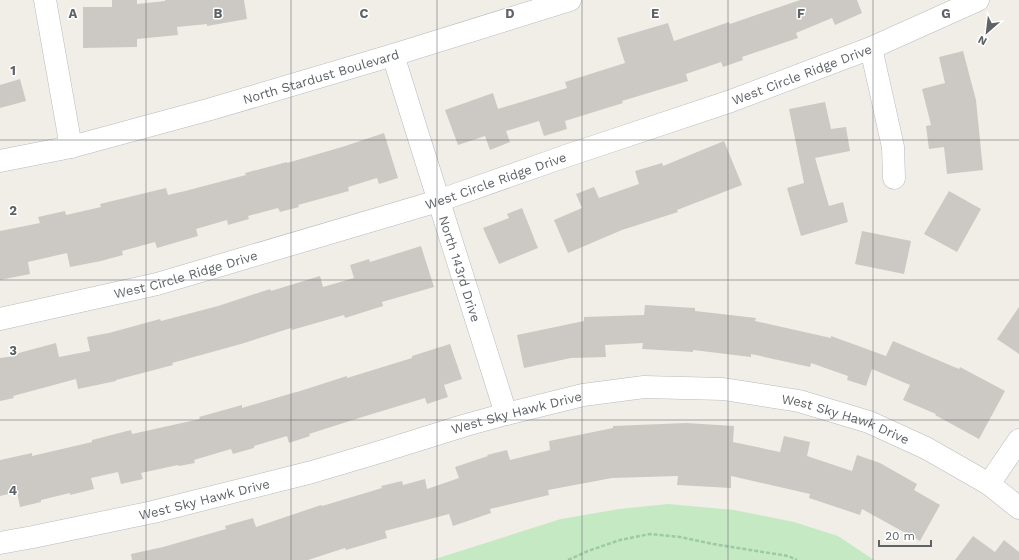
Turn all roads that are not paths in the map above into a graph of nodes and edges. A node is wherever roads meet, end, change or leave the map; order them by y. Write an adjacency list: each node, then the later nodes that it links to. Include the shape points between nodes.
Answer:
1 (45, 0): 6 (street)
2 (570, 0): 5 (street, North Stardust Boulevard)
3 (978, 0): 4 (street, West Circle Ridge Drive)
4 (871, 48): 8 (street, via 893,147); 9 (street, West Circle Ridge Drive, via 731,101)
5 (393, 55): 6 (street, North Stardust Boulevard, via 211,110); 9 (street, North 143rd Drive)
6 (70, 147): 7 (street, North Stardust Boulevard)
7 (0, 161)
8 (894, 178)
9 (438, 201): 10 (street, West Circle Ridge Drive, via 157,284); 11 (street, North 143rd Drive)
10 (0, 319)
11 (506, 414): 13 (street, West Sky Hawk Drive, via 583,395 644,387 723,389 799,401 869,422 926,448); 15 (street, West Sky Hawk Drive, via 312,472 152,512)
12 (1019, 440): 13 (street)
13 (989, 484): 14 (street, West Sky Hawk Drive)
14 (1019, 508)
15 (0, 543)

